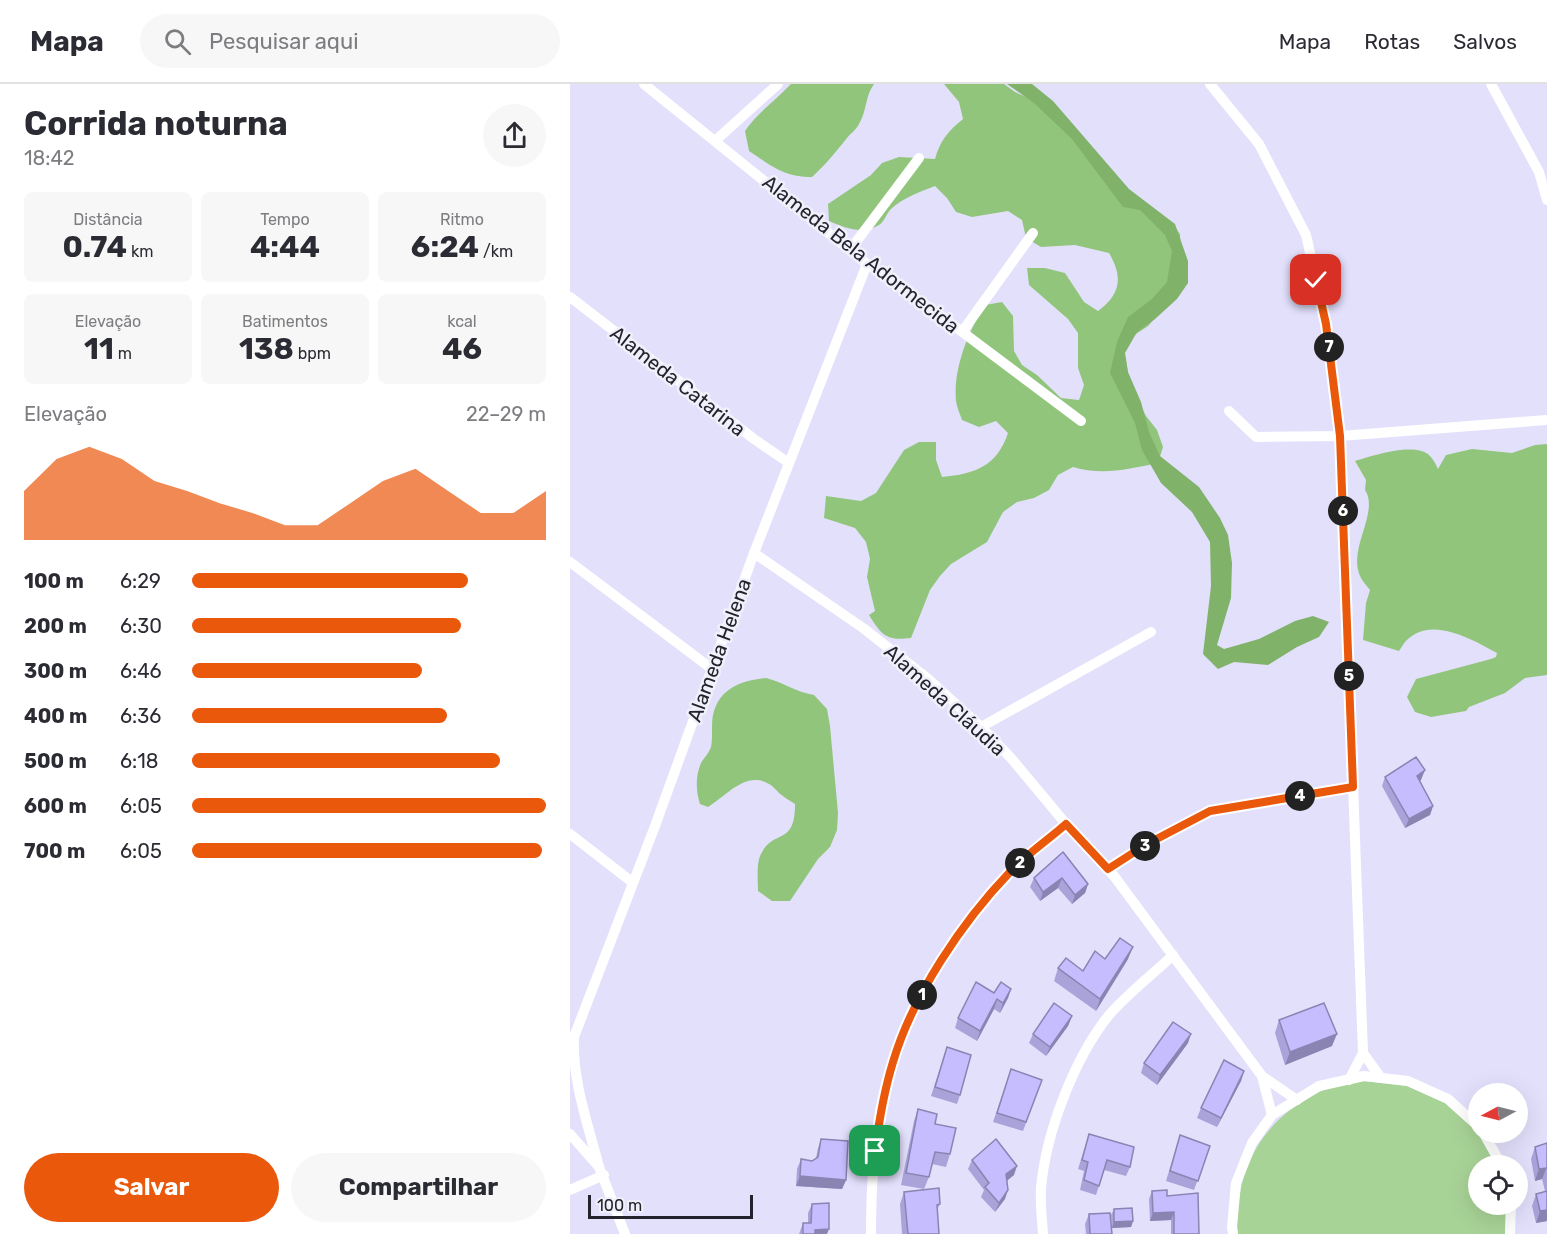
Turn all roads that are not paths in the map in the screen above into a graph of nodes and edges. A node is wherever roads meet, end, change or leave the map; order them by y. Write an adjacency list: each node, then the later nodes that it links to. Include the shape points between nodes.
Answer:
1 (644, 84): 5 (street, Alameda Bela Adormecida)
2 (778, 84): 5 (street)
3 (1210, 84): 16 (street, via 1259,144 1306,235 1326,324)
4 (1491, 84): 7 (street, via 1539,172)
5 (716, 140): 9 (street, Alameda Bela Adormecida)
6 (920, 158): 9 (street)
7 (1547, 200)
8 (1033, 233): 12 (street)
9 (850, 250): 10 (street, Alameda Bela Adormecida)
10 (867, 264): 12 (street, Alameda Bela Adormecida); 17 (street, Alameda Helena)
11 (570, 297): 17 (street, Alameda Catarina)
12 (962, 332): 15 (street, Alameda Bela Adormecida)
13 (1228, 411): 16 (street, via 1256,437)
14 (1547, 420): 16 (street)
15 (1081, 422)
16 (1340, 436): 23 (street)
17 (789, 463): 18 (street, Alameda Helena)
18 (754, 553): 21 (street, Alameda Helena); 22 (street, Alameda Cláudia, via 863,628)
19 (570, 562): 21 (street)
20 (1151, 632): 22 (street)
21 (712, 669): 27 (street, Alameda Helena)
22 (981, 727): 24 (street, Alameda Cláudia)
23 (1353, 787): 26 (street, via 1210,811); 30 (street)
24 (1066, 824): 26 (street, Alameda Cláudia); 42 (street, via 1011,870 961,930 921,997 894,1060 881,1106)
25 (570, 834): 27 (street)
26 (1108, 869): 28 (street, Alameda Cláudia)
27 (632, 882): 29 (street, Alameda Helena)
28 (1173, 955): 31 (street, Alameda Cláudia); 43 (street, via 1110,1014 1078,1066 1059,1109 1049,1145 1041,1189)
29 (572, 1038): 38 (street, Alameda Helena, via 577,1082)
30 (1363, 1053): 32 (street); 33 (street)
31 (1262, 1076): 34 (street); 35 (street)
32 (1380, 1078): 33 (street, via 1364,1076); 36 (street, via 1408,1081 1448,1099)
33 (1349, 1080): 34 (street, via 1319,1086)
34 (1297, 1100): 35 (street)
35 (1272, 1115): 44 (street, via 1252,1143 1236,1183)
36 (1468, 1116)
37 (570, 1134): 38 (street)
38 (601, 1171): 39 (street); 41 (street, Alameda Helena)
39 (570, 1190)
40 (1511, 1215): 45 (street)
41 (625, 1234)
42 (871, 1234)
43 (1043, 1234)
44 (1233, 1234)
45 (1510, 1234)

